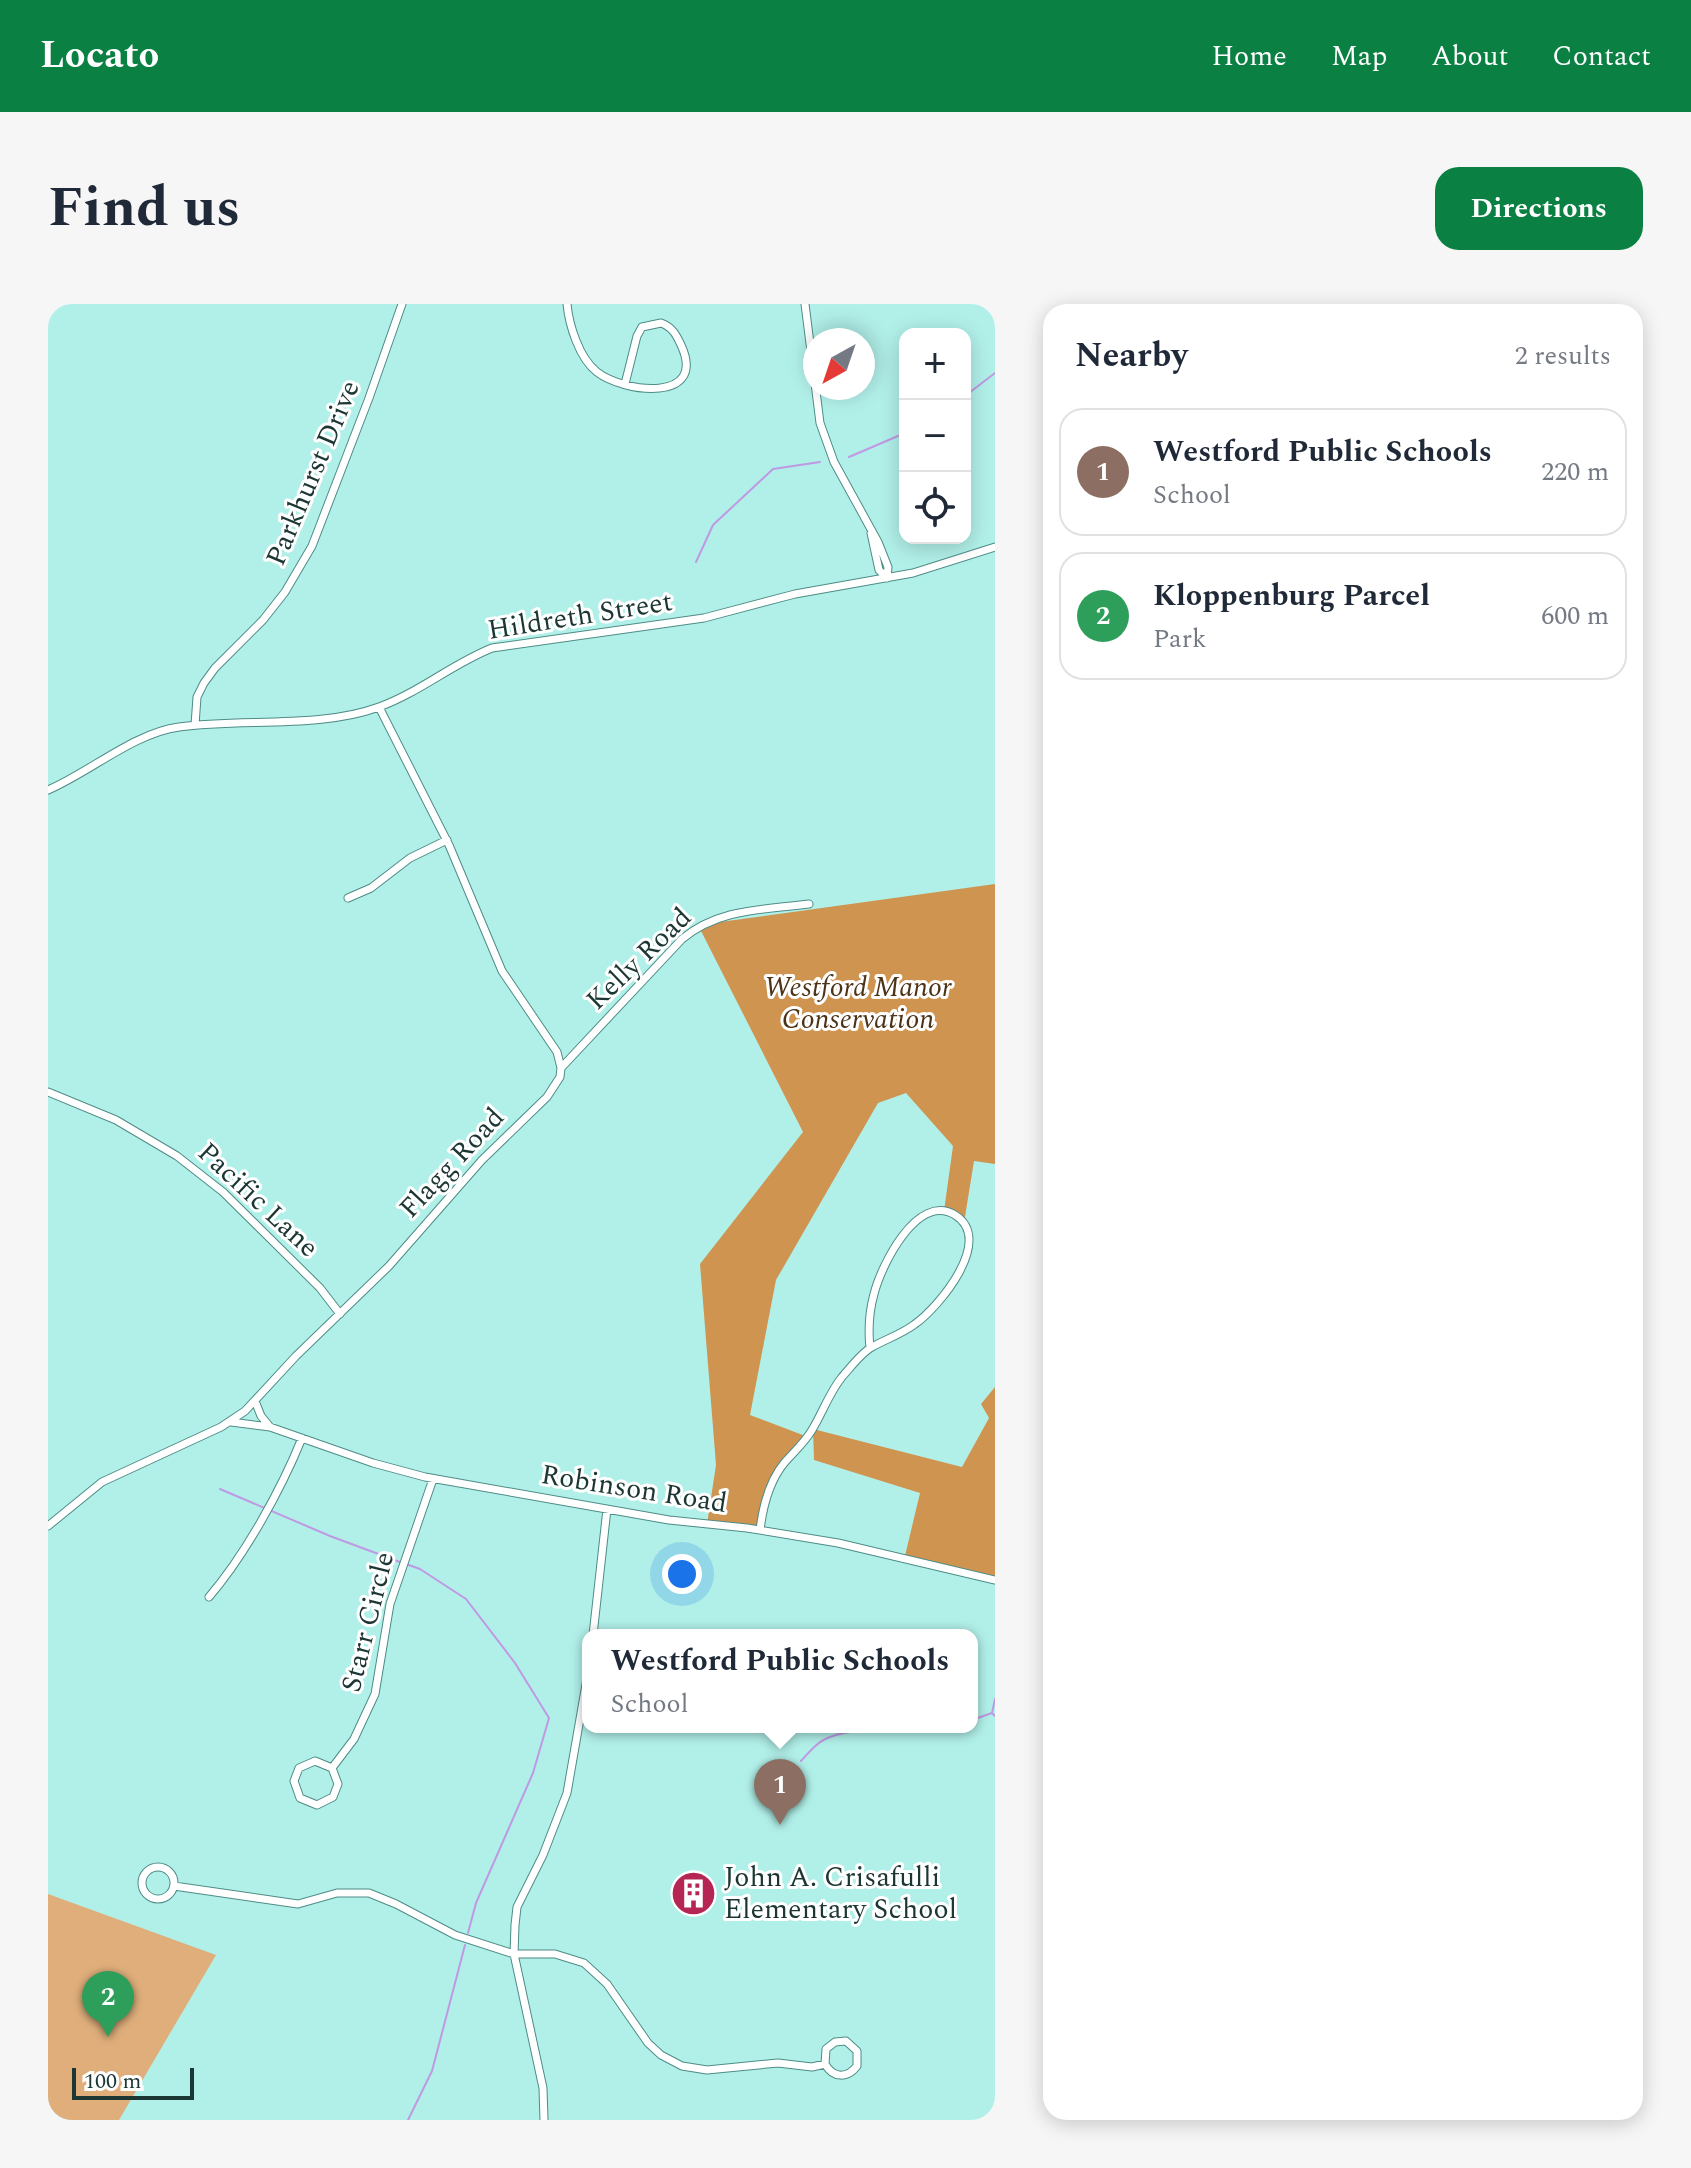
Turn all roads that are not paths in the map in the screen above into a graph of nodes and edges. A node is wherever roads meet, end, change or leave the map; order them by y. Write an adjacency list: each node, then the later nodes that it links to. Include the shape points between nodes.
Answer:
1 (402, 304): 8 (street, Parkhurst Drive, via 312,546 263,620 204,683)
2 (567, 304): 4 (street, via 589,363)
3 (805, 304): 6 (street, via 820,423 834,462 878,542)
4 (625, 384): 4 (street, via 655,391 679,379 685,358 671,328 657,323 640,330)
5 (995, 547): 6 (street, Hildreth Street)
6 (887, 578): 7 (street, Hildreth Street, via 670,625 492,648)
7 (379, 707): 8 (street, Hildreth Street, via 335,716); 10 (street)
8 (195, 725): 9 (street, Hildreth Street, via 154,733)
9 (48, 790)
10 (447, 840): 11 (street); 13 (street, via 502,971 557,1052)
11 (348, 898)
12 (809, 904): 13 (street, Kelly Road, via 757,909 698,925)
13 (561, 1068): 15 (street, Flagg Road, via 547,1097)
14 (48, 1092): 15 (street, Pacific Lane, via 116,1120 177,1156 223,1192)
15 (340, 1314): 17 (street, Flagg Road)
16 (870, 1348): 16 (street, via 873,1296 890,1253 926,1213 955,1215 970,1240 957,1278 915,1325); 24 (street, via 838,1383 808,1437 777,1472)
17 (255, 1401): 18 (street, Flagg Road); 19 (street)
18 (230, 1422): 19 (street, Robinson Road); 23 (street, Flagg Road, via 102,1482)
19 (270, 1427): 20 (street, Robinson Road)
20 (302, 1438): 21 (street, Robinson Road); 26 (street, via 291,1467)
21 (433, 1479): 22 (street, Robinson Road); 29 (street, Starr Circle, via 390,1604 376,1693 354,1739)
22 (607, 1509): 24 (street, Robinson Road); 27 (street)
23 (48, 1526)
24 (760, 1530): 25 (street, Robinson Road)
25 (995, 1580)
26 (209, 1597)
27 (594, 1629)
28 (582, 1707): 31 (street, via 567,1793 517,1907)
29 (332, 1768): 29 (street, Starr Circle, via 315,1761 299,1768 294,1781 300,1798 317,1805 330,1800 338,1784)
30 (174, 1886): 30 (street, via 169,1896 154,1899 142,1889 142,1878 149,1869 165,1868); 31 (street, via 298,1904 337,1893 369,1893 455,1935)
31 (514, 1954): 32 (street, via 555,1954 584,1963 607,1984 648,2043 682,2066 707,2070); 33 (street, via 543,2088)
32 (825, 2064): 32 (street, via 825,2053 835,2042 846,2041 857,2051 857,2066 846,2075)
33 (544, 2120)

